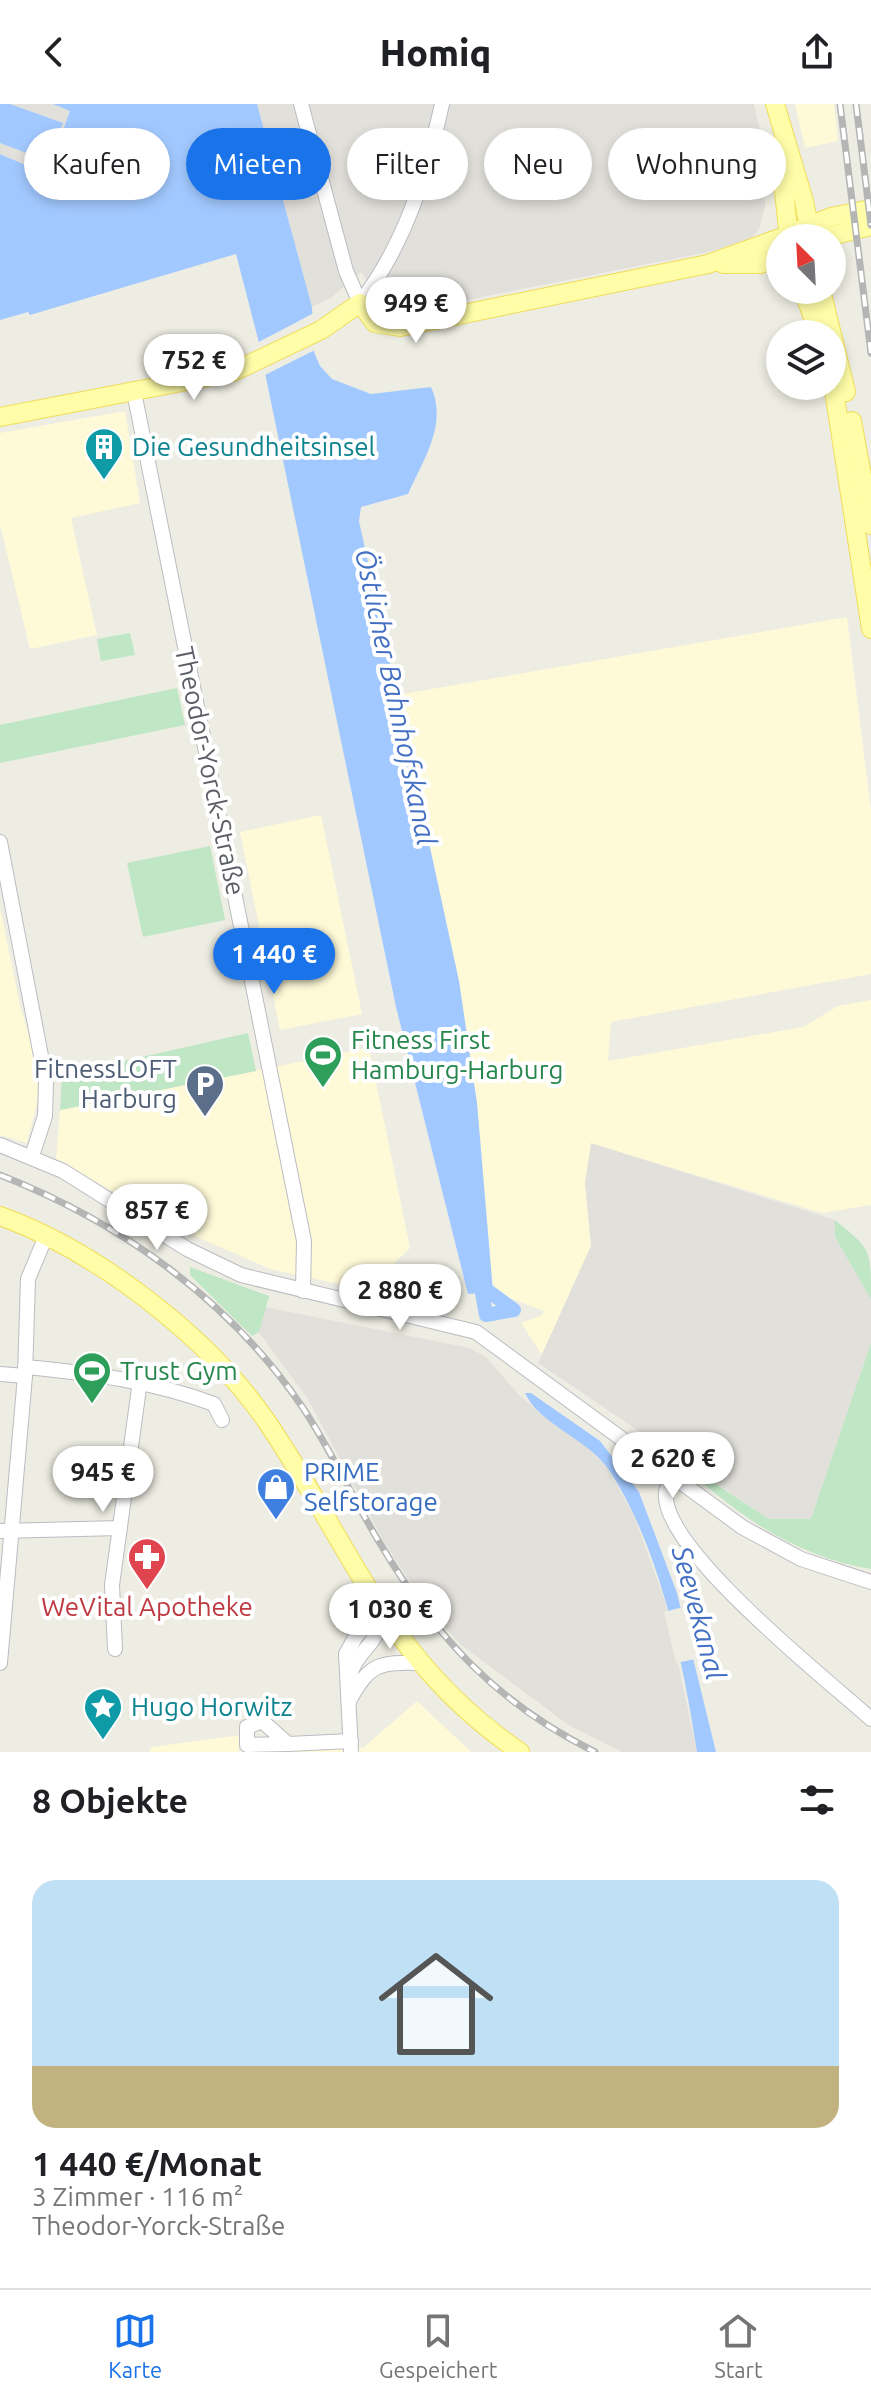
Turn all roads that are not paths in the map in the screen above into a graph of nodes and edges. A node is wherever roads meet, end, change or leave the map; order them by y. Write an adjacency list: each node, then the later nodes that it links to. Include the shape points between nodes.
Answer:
1 (301, 104): 14 (street)
2 (442, 104): 14 (street, via 413,207 388,263)
3 (775, 104): 4 (main road)
4 (780, 127): 6 (main road); 7 (main road)
5 (871, 209): 8 (main road)
6 (784, 224)
7 (810, 224)
8 (836, 224)
9 (871, 226): 10 (main road)
10 (846, 229)
11 (766, 244): 13 (main road)
12 (766, 262): 13 (main road)
13 (708, 264): 14 (main road, via 400,327 375,323)
14 (360, 303): 16 (main road, via 321,330 256,362 210,378)
15 (824, 304): 19 (main road)
16 (134, 392): 18 (main road); 26 (street, Theodor-Yorck-Straße, via 299,1212)
17 (835, 400): 20 (main road)
18 (0, 417)
19 (871, 525)
20 (871, 629)
21 (0, 842): 23 (street, via 46,1082 45,1116)
22 (0, 1145): 23 (street)
23 (32, 1156): 26 (street, via 211,1262)
24 (0, 1216): 25 (main road)
25 (46, 1236): 27 (street, via 28,1279); 35 (main road, via 150,1303 238,1385 278,1439)
26 (303, 1291): 31 (street, via 476,1332)
27 (25, 1372): 28 (street); 29 (street); 33 (street)
28 (0, 1374)
29 (140, 1381): 30 (street, via 214,1404); 32 (street)
30 (222, 1420)
31 (674, 1477): 34 (street, via 774,1545); 40 (street, via 665,1490 666,1499 703,1566)
32 (120, 1528): 33 (street); 36 (street, via 112,1585)
33 (6, 1530): 37 (street)
34 (871, 1582)
35 (381, 1612): 38 (main road); 39 (street, via 378,1633 353,1665)
36 (115, 1649)
37 (0, 1663)
38 (420, 1663): 39 (street, via 376,1666); 43 (main road, via 477,1722)
39 (349, 1701): 42 (street)
40 (871, 1719)
41 (288, 1744): 42 (street)
42 (351, 1746)
43 (520, 1752)

